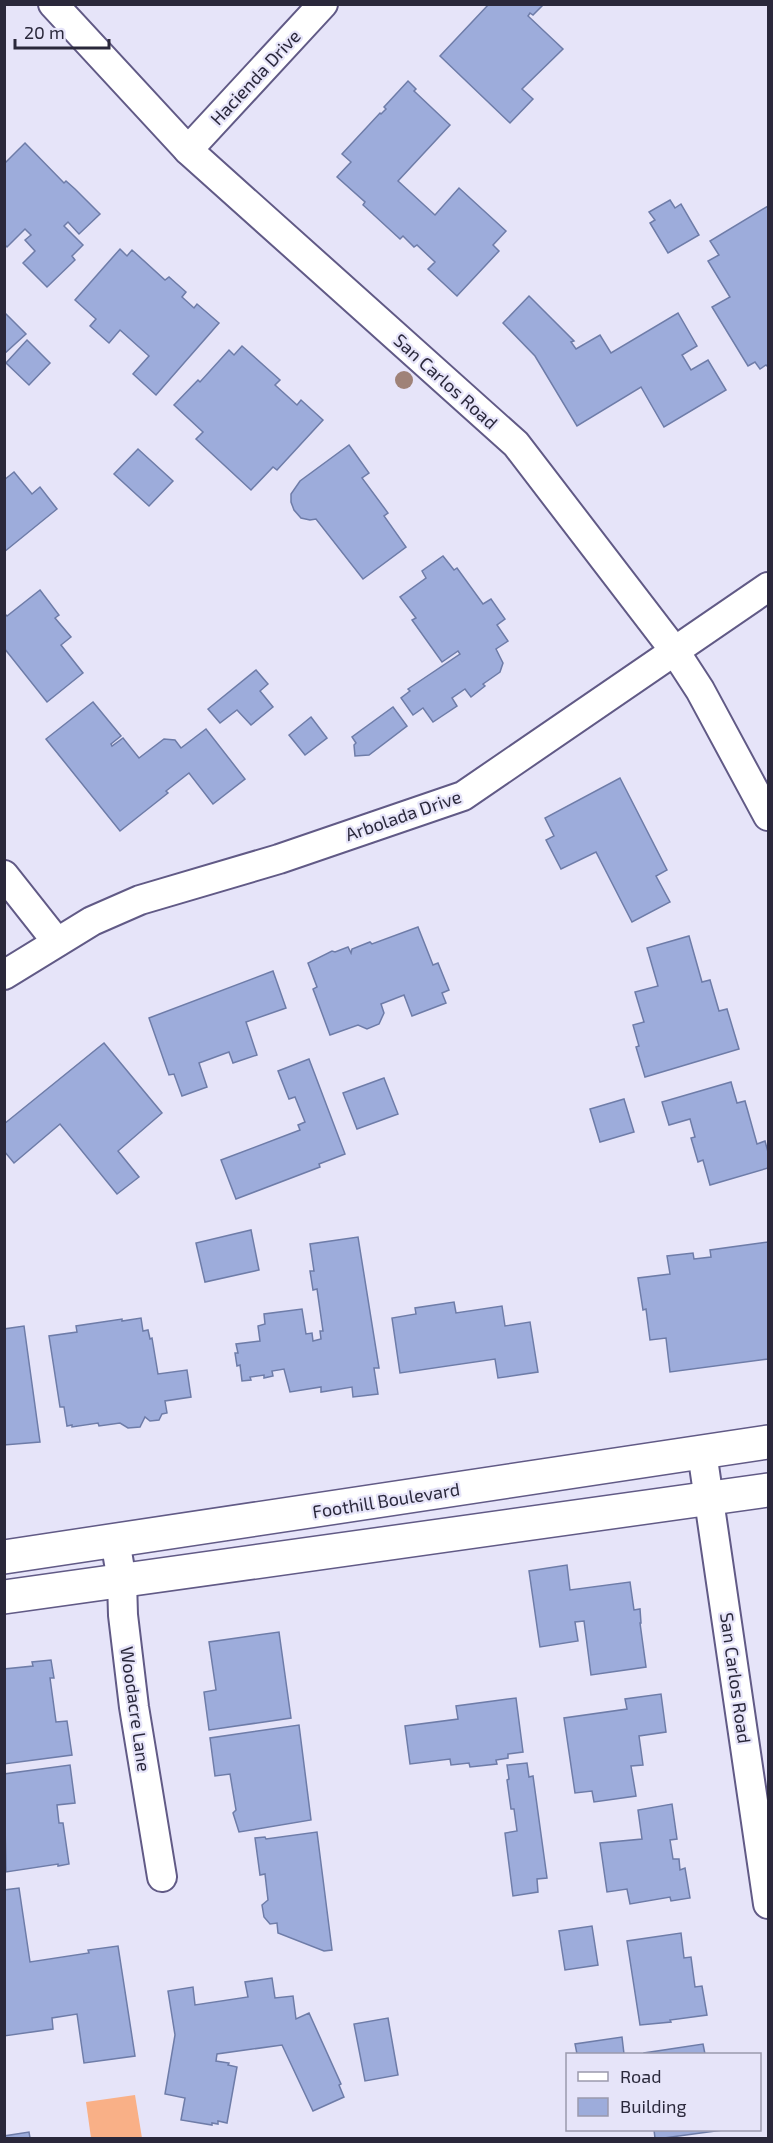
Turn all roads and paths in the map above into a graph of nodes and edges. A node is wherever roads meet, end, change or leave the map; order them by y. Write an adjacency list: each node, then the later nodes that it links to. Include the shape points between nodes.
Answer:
1 (53, 4): 3 (street, San Carlos Road)
2 (323, 4): 3 (street, Hacienda Drive)
3 (188, 150): 5 (street, San Carlos Road, via 516,444)
4 (768, 587): 5 (street, Arbolada Drive)
5 (674, 650): 6 (street, San Carlos Road); 8 (street, Arbolada Drive, via 463,796 279,859 140,900)
6 (768, 816)
7 (4, 875): 8 (street)
8 (57, 942): 9 (street, Arbolada Drive)
9 (4, 975)
10 (768, 1442): 11 (main road, Foothill Boulevard)
11 (702, 1452): 13 (street, San Carlos Road); 14 (main road, Foothill Boulevard)
12 (768, 1490): 13 (main road)
13 (710, 1500): 16 (main road); 19 (street, San Carlos Road)
14 (115, 1540): 15 (main road, Foothill Boulevard); 16 (street, Woodacre Lane)
15 (4, 1557)
16 (122, 1581): 17 (main road); 18 (street, Woodacre Lane, via 134,1707)
17 (4, 1597)
18 (162, 1877)
19 (768, 1904)

